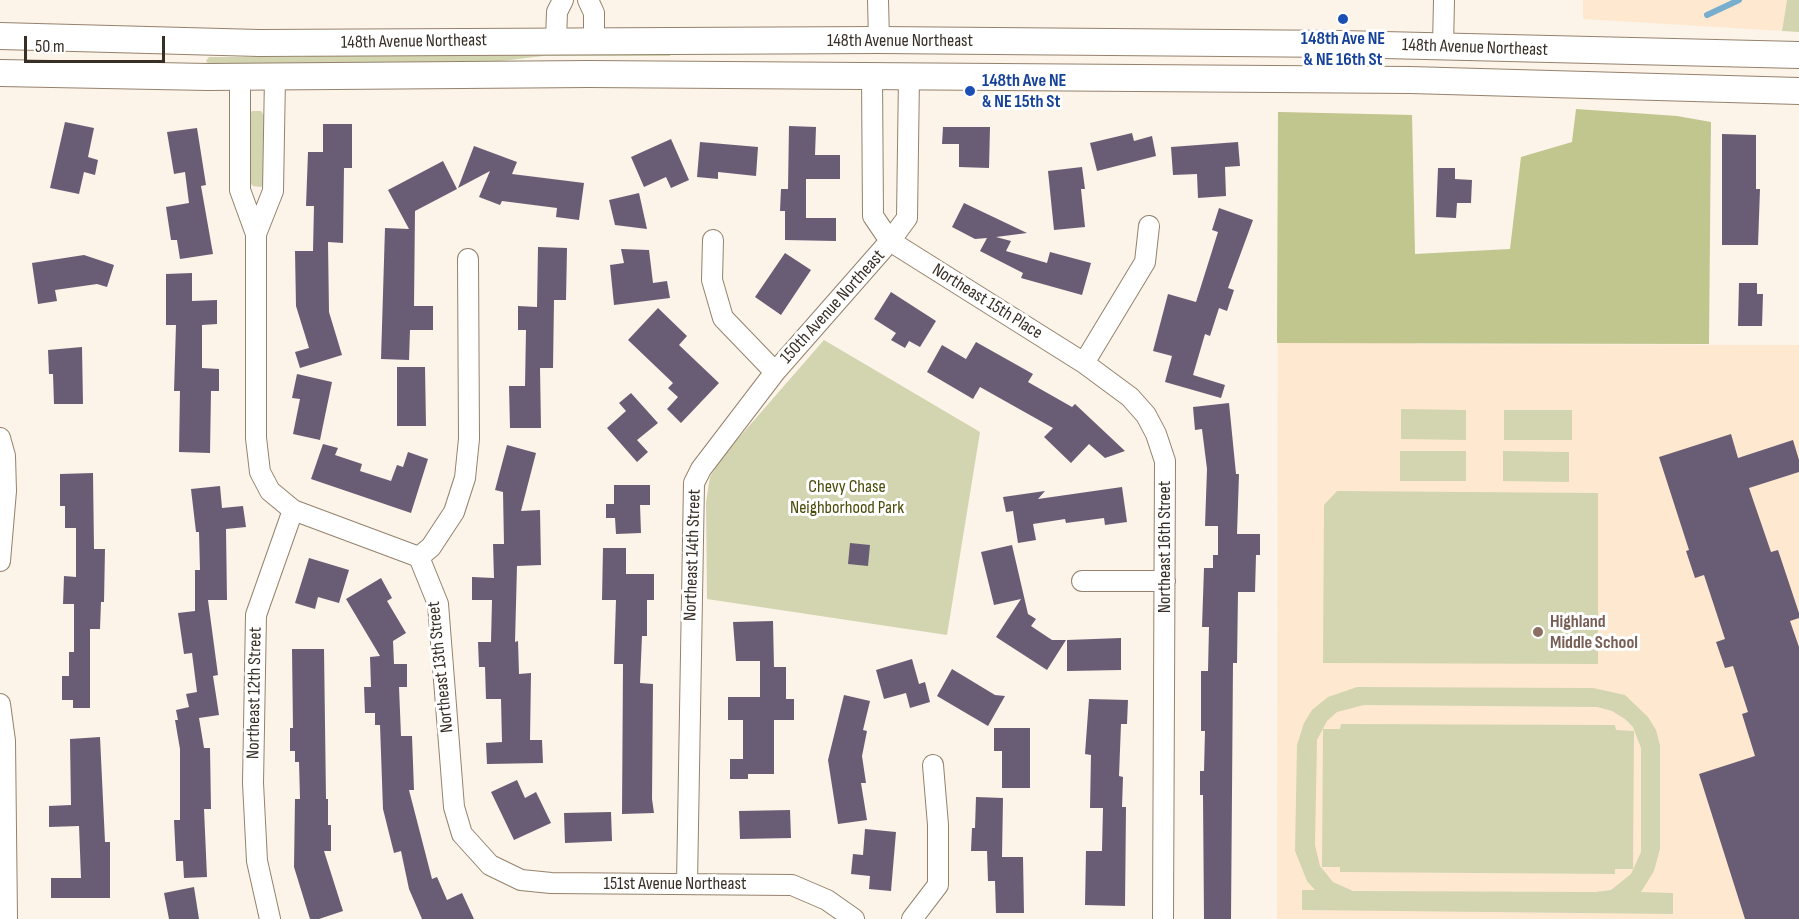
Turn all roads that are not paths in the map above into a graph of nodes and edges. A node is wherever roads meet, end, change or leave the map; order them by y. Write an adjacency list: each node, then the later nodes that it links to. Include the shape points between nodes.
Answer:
1 (562, 0): 6 (street, via 557,12)
2 (588, 0): 8 (street, via 594,13)
3 (878, 0): 7 (street)
4 (1444, 0): 11 (street)
5 (0, 36): 10 (main road, 148th Avenue Northeast)
6 (556, 40): 8 (main road, 148th Avenue Northeast); 10 (main road, 148th Avenue Northeast)
7 (879, 40): 9 (main road, 148th Avenue Northeast); 11 (main road, 148th Avenue Northeast)
8 (594, 41): 9 (main road, 148th Avenue Northeast)
9 (676, 41): 15 (main road, via 685,54 674,63)
10 (258, 43): 18 (main road, via 201,55 195,66 197,72)
11 (1443, 47): 12 (main road, 148th Avenue Northeast)
12 (1480, 48): 13 (main road, 148th Avenue Northeast); 21 (main road, via 1473,73)
13 (1799, 56)
14 (0, 74): 18 (main road, 148th Avenue Northeast)
15 (589, 74): 16 (main road, 148th Avenue Northeast); 20 (main road, 148th Avenue Northeast)
16 (872, 76): 17 (main road, 148th Avenue Northeast); 26 (street, via 873,216)
17 (909, 76): 21 (main road, 148th Avenue Northeast); 26 (street, 150th Avenue Northeast, via 907,218)
18 (208, 77): 19 (main road, 148th Avenue Northeast)
19 (240, 77): 20 (main road, 148th Avenue Northeast); 24 (street, via 240,190)
20 (275, 77): 24 (street, via 273,191)
21 (1410, 80): 22 (main road, 148th Avenue Northeast)
22 (1799, 91)
23 (1149, 226): 28 (street, via 1145,262)
24 (256, 234): 31 (street, via 260,472 270,491)
25 (713, 240): 29 (street, via 712,280 723,318)
26 (890, 242): 28 (street, Northeast 15th Place); 29 (street, 150th Avenue Northeast)
27 (468, 259): 32 (street, via 469,439 465,478 454,512 431,547)
28 (1084, 363): 35 (street, Northeast 16th Street, via 1130,397 1156,434 1164,461)
29 (775, 372): 39 (street, Northeast 14th Street, via 694,483)
30 (0, 438): 33 (street, via 6,491)
31 (293, 510): 32 (street); 41 (street, Northeast 12th Street, via 256,615 257,861)
32 (419, 557): 38 (street, Northeast 13th Street, via 438,604 454,807 462,834)
33 (0, 561)
34 (1082, 581): 35 (street)
35 (1165, 581): 44 (street, Northeast 16th Street)
36 (0, 704): 40 (street)
37 (933, 765): 43 (street, via 938,885)
38 (490, 865): 39 (street, 151st Avenue Northeast, via 521,880 551,883)
39 (687, 883): 42 (street, 151st Avenue Northeast, via 792,885 828,900)
40 (7, 919)
41 (270, 919)
42 (854, 919)
43 (912, 919)
44 (1163, 919)

